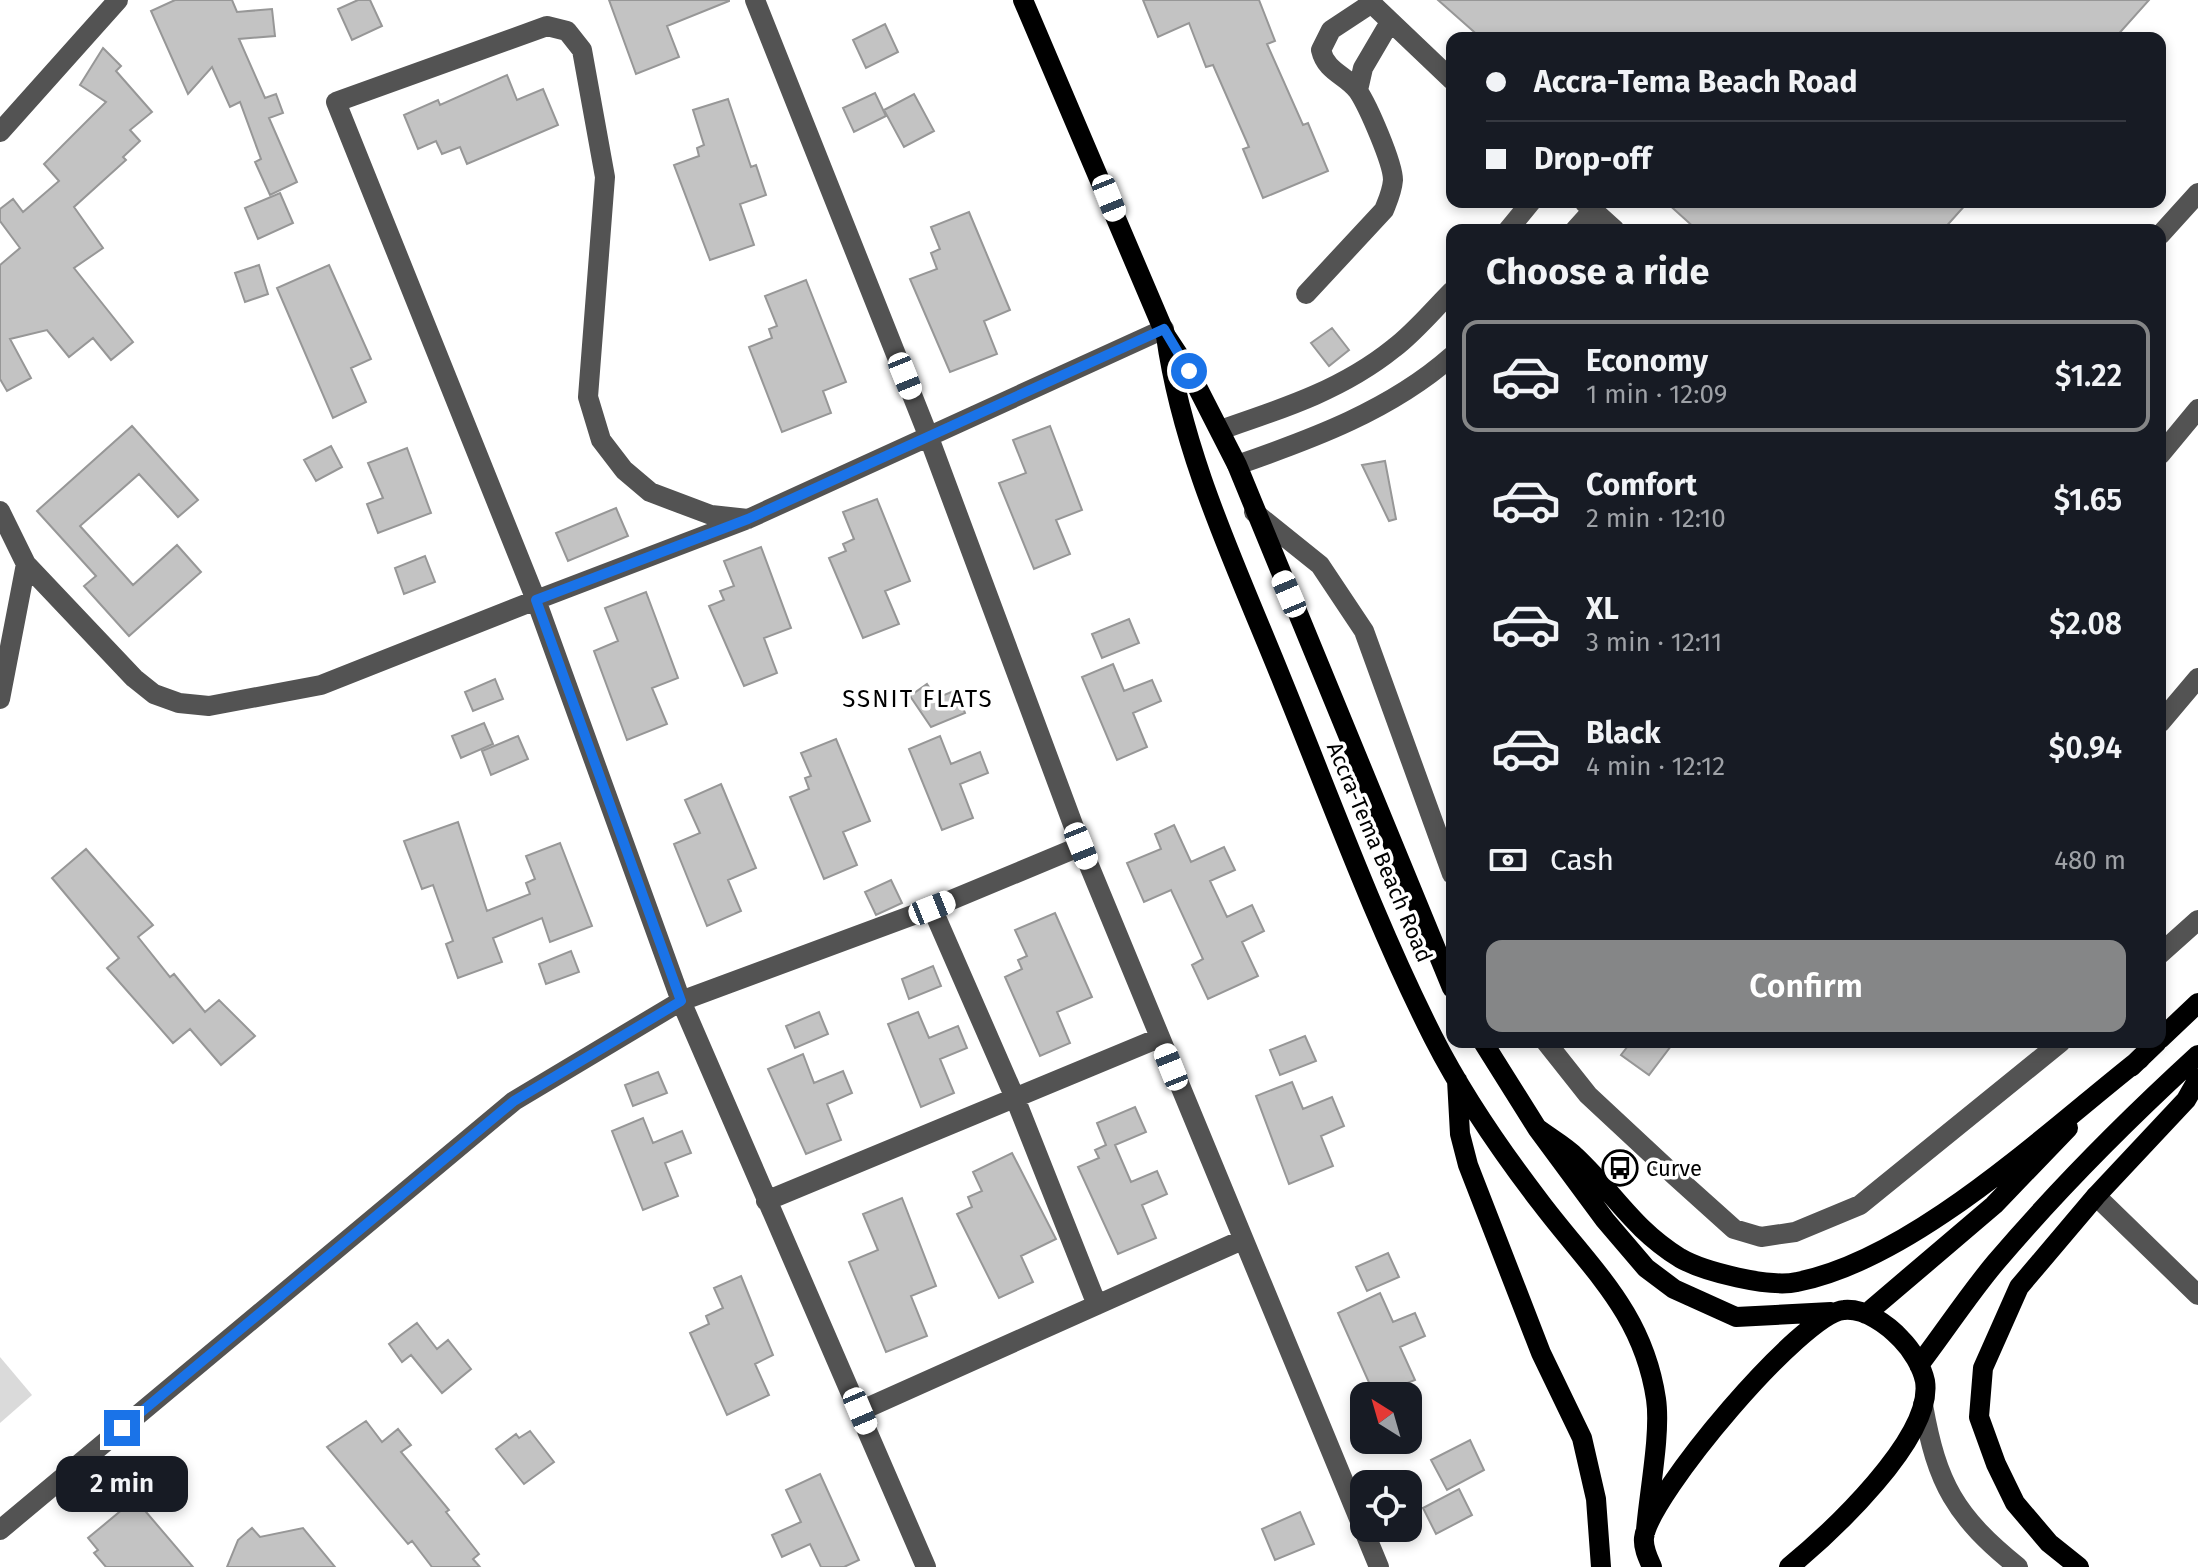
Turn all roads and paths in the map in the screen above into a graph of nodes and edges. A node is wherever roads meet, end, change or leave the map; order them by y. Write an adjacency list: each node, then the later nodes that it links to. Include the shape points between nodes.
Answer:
1 (118, 0): 8 (street)
2 (755, 0): 21 (street)
3 (1023, 0): 17 (main road, Accra-Tema Beach Road)
4 (1370, 2): 5 (street); 7 (street, via 1331,30 1321,50 1328,67)
5 (1390, 22): 6 (street); 7 (street, via 1363,68)
6 (1446, 74)
7 (1358, 90): 15 (street, via 1389,163 1391,194 1384,210)
8 (0, 132)
9 (2198, 193): 14 (street)
10 (1526, 208): 12 (street)
11 (1590, 208): 13 (street)
12 (1513, 224)
13 (1608, 224)
14 (2166, 228)
15 (1306, 294)
16 (1446, 297): 20 (street, via 1397,347 1356,376 1311,399)
17 (1165, 333): 20 (main road, Accra-Tema Beach Road); 21 (street); 49 (main road, Accra-Tema Beach Road, via 1172,377 1211,505 1375,910)
18 (1446, 361): 23 (street, via 1410,389 1321,435)
19 (2198, 409): 22 (street)
20 (1220, 430): 23 (main road, Accra-Tema Beach Road)
21 (928, 435): 26 (street); 32 (street)
22 (2166, 448)
23 (1237, 465): 25 (main road, Accra-Tema Beach Road)
24 (0, 511): 27 (street)
25 (1254, 512): 33 (street, via 1320,565 1364,631); 37 (main road, Accra-Tema Beach Road)
26 (748, 519): 28 (street); 28 (street, via 711,515 650,492 601,440 588,397 605,177 582,50 567,31 547,26 336,102)
27 (26, 564): 28 (street, via 134,678 154,694 194,705 321,685); 30 (street)
28 (536, 600): 38 (street)
29 (2198, 678): 31 (street)
30 (0, 699)
31 (2166, 716)
32 (1081, 846): 34 (street); 41 (street)
33 (1446, 857)
34 (932, 908): 38 (street); 50 (street)
35 (2198, 920): 36 (street)
36 (2166, 949)
37 (1446, 974)
38 (681, 1001): 53 (street); 62 (street, via 514,1101)
39 (2198, 1003): 40 (main road)
40 (2166, 1034)
41 (1159, 1038): 50 (street); 54 (street)
42 (1487, 1048): 51 (main road)
43 (1551, 1048): 44 (street, via 1588,1095 1675,1176 1734,1229 1761,1237 1795,1232 1860,1205)
44 (2052, 1048)
45 (2152, 1048): 47 (main road)
46 (2198, 1055): 59 (main road, via 2046,1205 1994,1264)
47 (2140, 1059): 51 (main road, via 1943,1213 1869,1259 1795,1283 1743,1279 1684,1260 1645,1235 1574,1155); 58 (main road, via 1994,1205)
48 (2198, 1079): 52 (main road, via 2186,1100)
49 (1457, 1080): 63 (main road, Accra-Tema Beach Road, via 1514,1167 1631,1318 1647,1354 1657,1402); 66 (main road, via 1458,1121 1468,1165 1541,1353 1582,1438 1596,1499)
50 (1015, 1098): 53 (street); 56 (street)
51 (1537, 1128): 57 (main road, via 1615,1232 1646,1268 1674,1289 1736,1317)
52 (2096, 1196): 55 (street); 70 (main road, via 2019,1287 1983,1368 1979,1417 2015,1503 2049,1543)
53 (766, 1201): 61 (street)
54 (1242, 1240): 56 (street); 65 (street)
55 (2198, 1295)
56 (1097, 1305): 61 (street)
57 (1831, 1312): 58 (main road); 63 (main road, via 1795,1342 1694,1452)
58 (1866, 1314): 59 (main road, via 1889,1327)
59 (1919, 1365): 60 (main road, via 1925,1382)
60 (1923, 1405): 68 (main road, via 1900,1454); 69 (street, via 1932,1457 1945,1489 1970,1524)
61 (860, 1411): 64 (street)
62 (0, 1530)
63 (1646, 1530): 67 (main road, Accra-Tema Beach Road)
64 (926, 1567)
65 (1379, 1567)
66 (1601, 1567)
67 (1652, 1567)
68 (1789, 1567)
69 (2018, 1567)
70 (2079, 1567)

